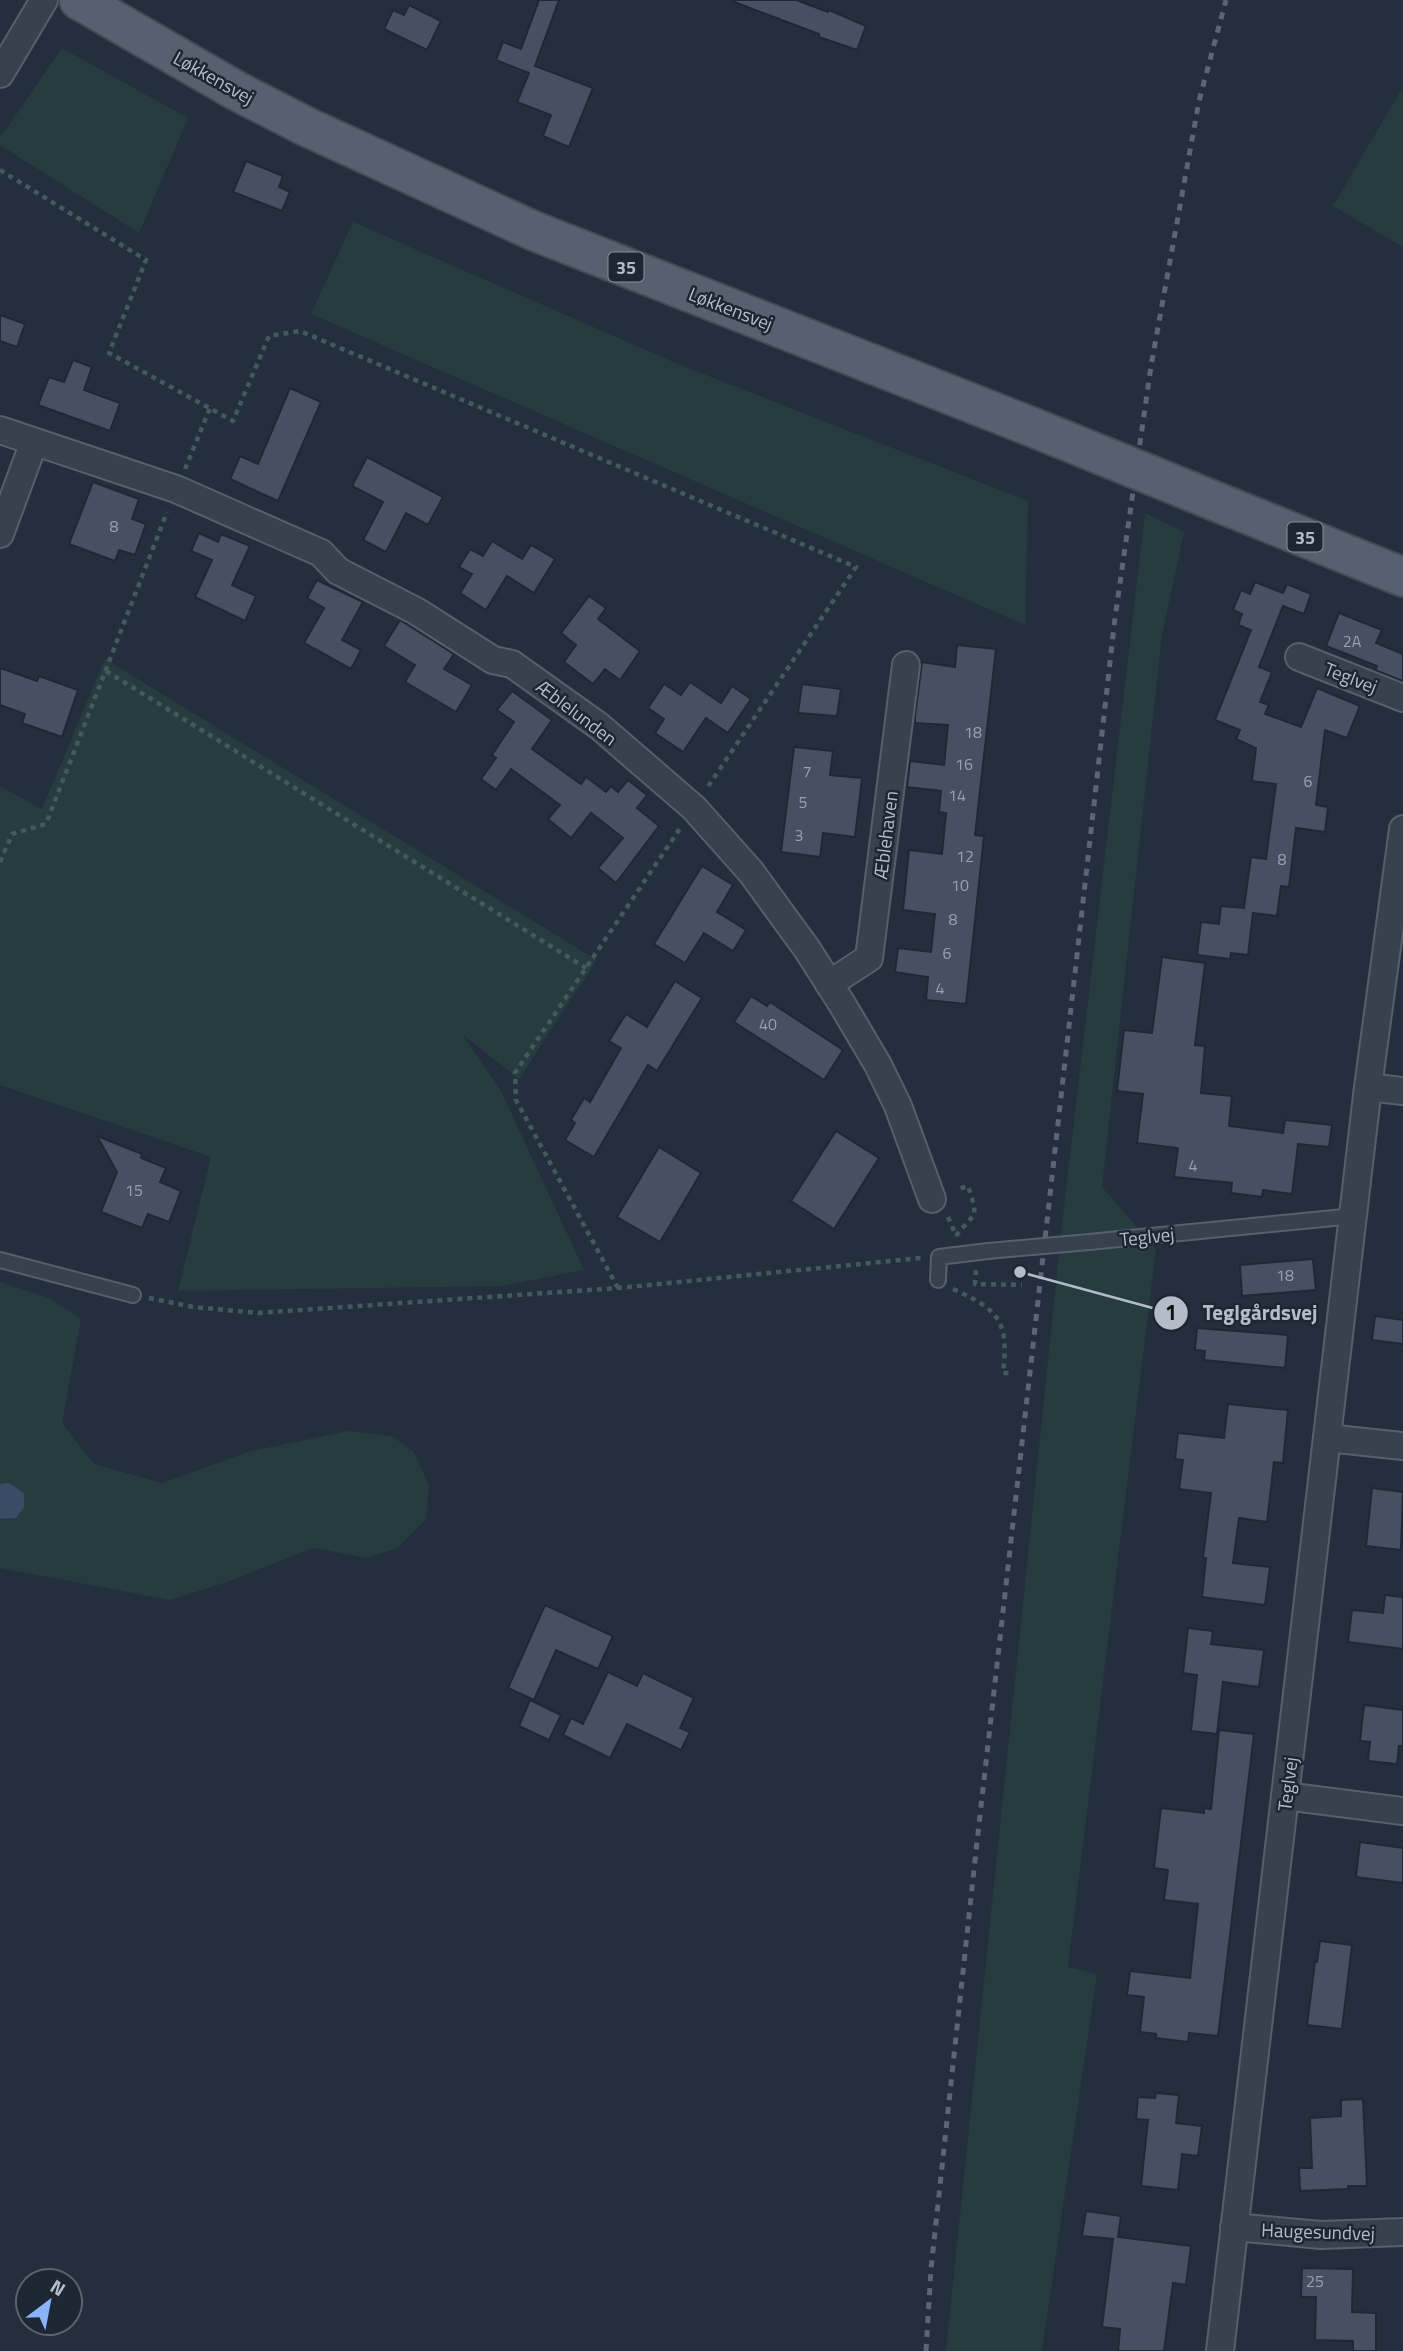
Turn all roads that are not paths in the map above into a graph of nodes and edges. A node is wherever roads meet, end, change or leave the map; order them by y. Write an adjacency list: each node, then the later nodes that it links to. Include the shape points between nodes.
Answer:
1 (44, 0): 3 (street)
2 (79, 0): 7 (main road, Løkkensvej / 35, bridge, via 307,127 534,231)
3 (0, 74)
4 (0, 430): 5 (street, Æblelunden)
5 (34, 442): 6 (street); 12 (street, Æblelunden, via 176,489 321,553 338,571 416,611 493,660 512,664 599,726 694,808 751,872)
6 (0, 534)
7 (1403, 577)
8 (1299, 657): 10 (street, Teglvej)
9 (906, 665): 12 (street, Æblehaven, via 869,958)
10 (1403, 698)
11 (1403, 829): 13 (street, Teglvej)
12 (829, 984): 15 (street, Æblelunden, via 898,1106)
13 (1368, 1087): 14 (street); 16 (street, Teglvej)
14 (1403, 1091)
15 (932, 1199)
16 (1354, 1216): 18 (lane, Teglvej, bridge, via 958,1254 939,1257); 20 (street, Teglvej)
17 (0, 1260): 19 (lane)
18 (938, 1280)
19 (133, 1295)
20 (1327, 1438): 21 (street); 22 (street, Teglvej)
21 (1403, 1446)
22 (1285, 1796): 23 (street); 24 (street, Teglvej)
23 (1403, 1811)
24 (1234, 2227): 25 (street, Haugesundvej, via 1321,2235); 26 (street, Teglvej)
25 (1403, 2232)
26 (1220, 2351)

